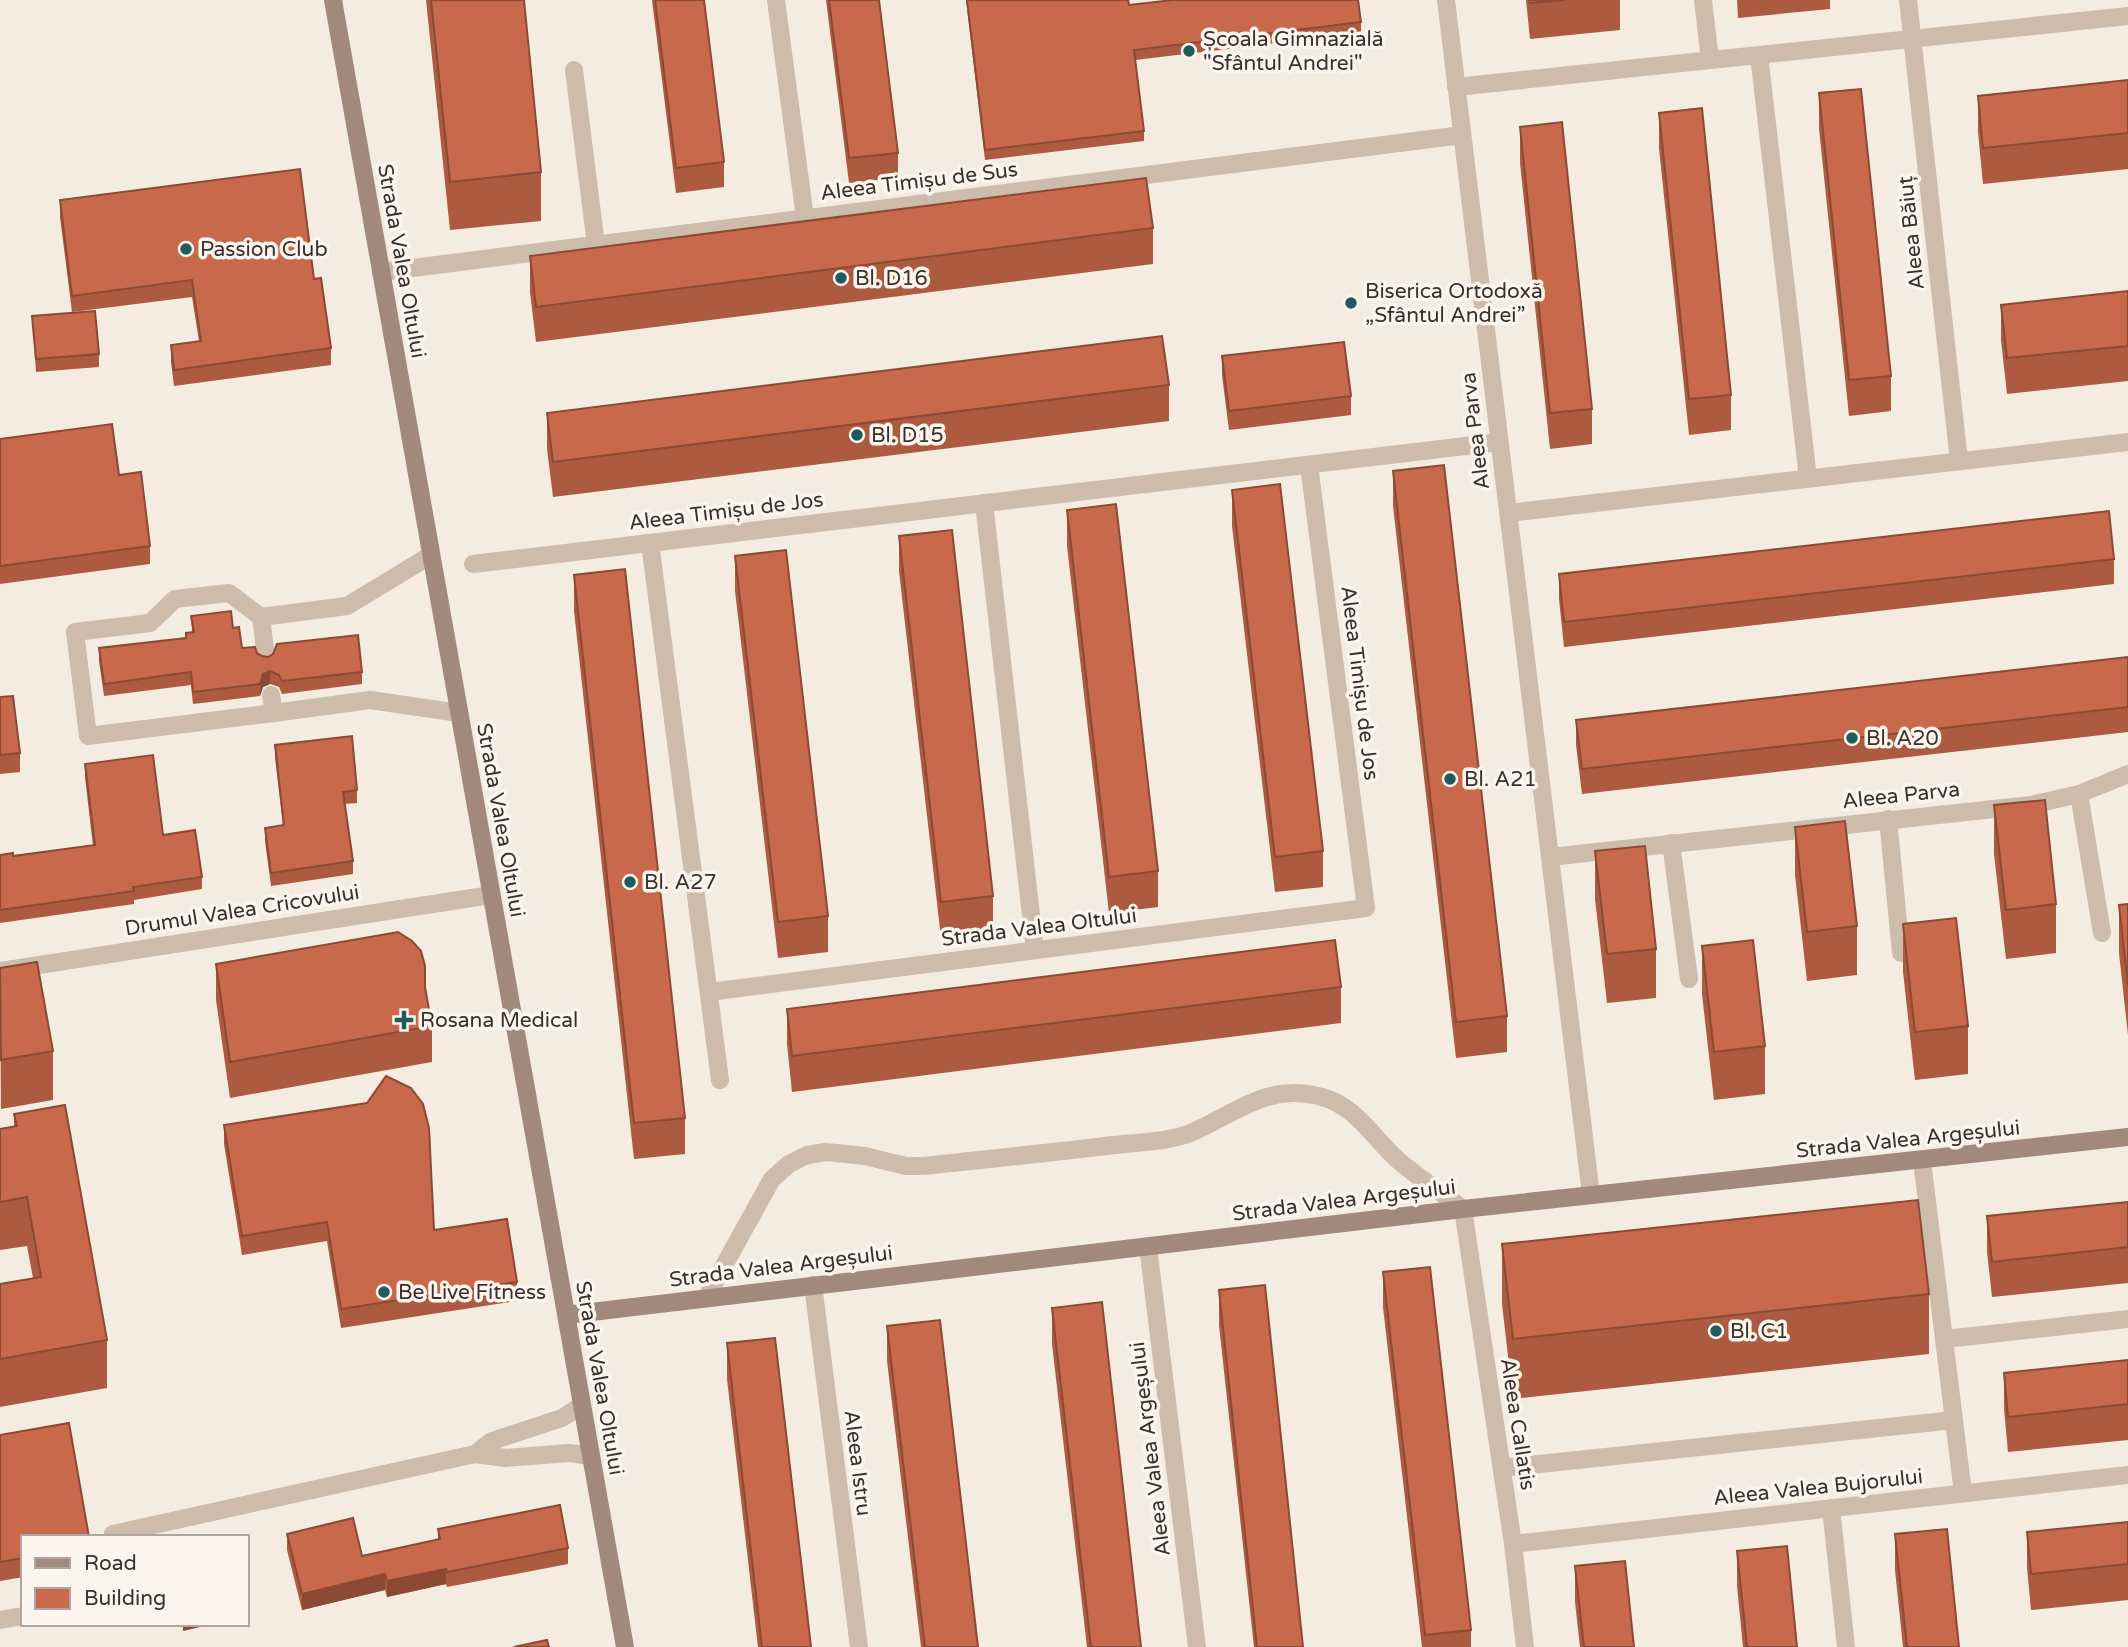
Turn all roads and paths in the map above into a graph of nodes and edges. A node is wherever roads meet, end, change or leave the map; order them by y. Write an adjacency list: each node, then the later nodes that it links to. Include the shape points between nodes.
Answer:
1 (333, 0): 15 (main road, Strada Valea Oltului)
2 (776, 0): 13 (street)
3 (1446, 0): 11 (street, Aleea Parva)
4 (1703, 0): 9 (street)
5 (1908, 0): 7 (street, Aleea Băiuț)
6 (2128, 16): 7 (street)
7 (1913, 39): 8 (street); 18 (street, Aleea Băiuț)
8 (1759, 55): 9 (street); 20 (street)
9 (1710, 60): 11 (street)
10 (574, 70): 14 (street)
11 (1456, 87): 12 (street, Aleea Parva)
12 (1462, 135): 13 (street, Aleea Timișu de Sus); 16 (street, Aleea Parva)
13 (805, 218): 14 (street, Aleea Timișu de Sus)
14 (596, 245): 15 (street, Aleea Timișu de Sus)
15 (381, 272): 24 (main road, Strada Valea Oltului)
16 (1499, 442): 19 (street, Aleea Timișu de Jos); 22 (street, Aleea Parva)
17 (2128, 442): 18 (street)
18 (1959, 461): 20 (street)
19 (1309, 465): 21 (street, Aleea Timișu de Jos); 35 (street, Aleea Timișu de Jos)
20 (1808, 478): 22 (street)
21 (984, 503): 23 (street, Aleea Timișu de Jos); 37 (street)
22 (1508, 513): 33 (street, Aleea Parva)
23 (650, 543): 25 (street, Aleea Timișu de Jos); 41 (street)
24 (431, 555): 26 (street, via 347,606); 28 (main road, Strada Valea Oltului)
25 (473, 564)
26 (261, 617): 27 (street); 28 (street, via 229,593 175,599 150,623 75,632 88,736 272,704 370,701)
27 (266, 658)
28 (459, 713): 34 (main road, Strada Valea Oltului)
29 (2128, 774): 30 (street, Aleea Parva)
30 (2079, 794): 31 (street, Aleea Parva, via 2031,805); 36 (street)
31 (1888, 819): 32 (street, Aleea Parva); 38 (street)
32 (1671, 843): 33 (street, Aleea Parva); 40 (street)
33 (1550, 857): 45 (street, Aleea Parva)
34 (491, 894): 39 (street, Drumul Valea Cricovului); 50 (main road, Strada Valea Oltului)
35 (1366, 908): 37 (street, Strada Valea Oltului)
36 (2102, 933)
37 (1035, 950): 41 (street, Strada Valea Oltului)
38 (1901, 953)
39 (0, 971)
40 (1689, 979)
41 (709, 992): 42 (street)
42 (720, 1080)
43 (2128, 1137): 44 (main road, Strada Valea Argeșului)
44 (1922, 1161): 45 (main road, Strada Valea Argeșului); 52 (street)
45 (1591, 1195): 46 (main road, Strada Valea Argeșului)
46 (1463, 1209): 47 (main road, Strada Valea Argeșului); 49 (street, via 1399,1161 1342,1104 1287,1093 1245,1105 1192,1132 1158,1140 923,1166 845,1153 807,1155 772,1180); 57 (street, Aleea Callatis)
47 (1148, 1245): 48 (main road, Strada Valea Argeșului); 67 (street, Aleea Valea Argeșului)
48 (813, 1285): 49 (main road, Strada Valea Argeșului); 66 (street, Aleea Istru)
49 (706, 1298): 50 (main road, Strada Valea Argeșului)
50 (566, 1315): 53 (main road, Strada Valea Oltului)
51 (2128, 1319): 52 (street)
52 (1945, 1339): 54 (street)
53 (582, 1405): 55 (street, via 562,1418 492,1441); 56 (main road, Strada Valea Oltului)
54 (1954, 1420): 57 (street); 59 (street)
55 (475, 1454): 56 (street); 61 (street)
56 (591, 1456): 65 (main road, Strada Valea Oltului)
57 (1502, 1468): 62 (street, Aleea Callatis)
58 (2128, 1475): 59 (street, Aleea Valea Bujorului)
59 (1963, 1493): 60 (street, Aleea Valea Bujorului)
60 (1831, 1508): 62 (street, Aleea Valea Bujorului); 69 (street)
61 (113, 1535)
62 (1513, 1544): 68 (street, Aleea Callatis)
63 (21, 1616): 64 (street)
64 (0, 1620)
65 (625, 1647)
66 (859, 1647)
67 (1197, 1647)
68 (1525, 1647)
69 (1846, 1647)

